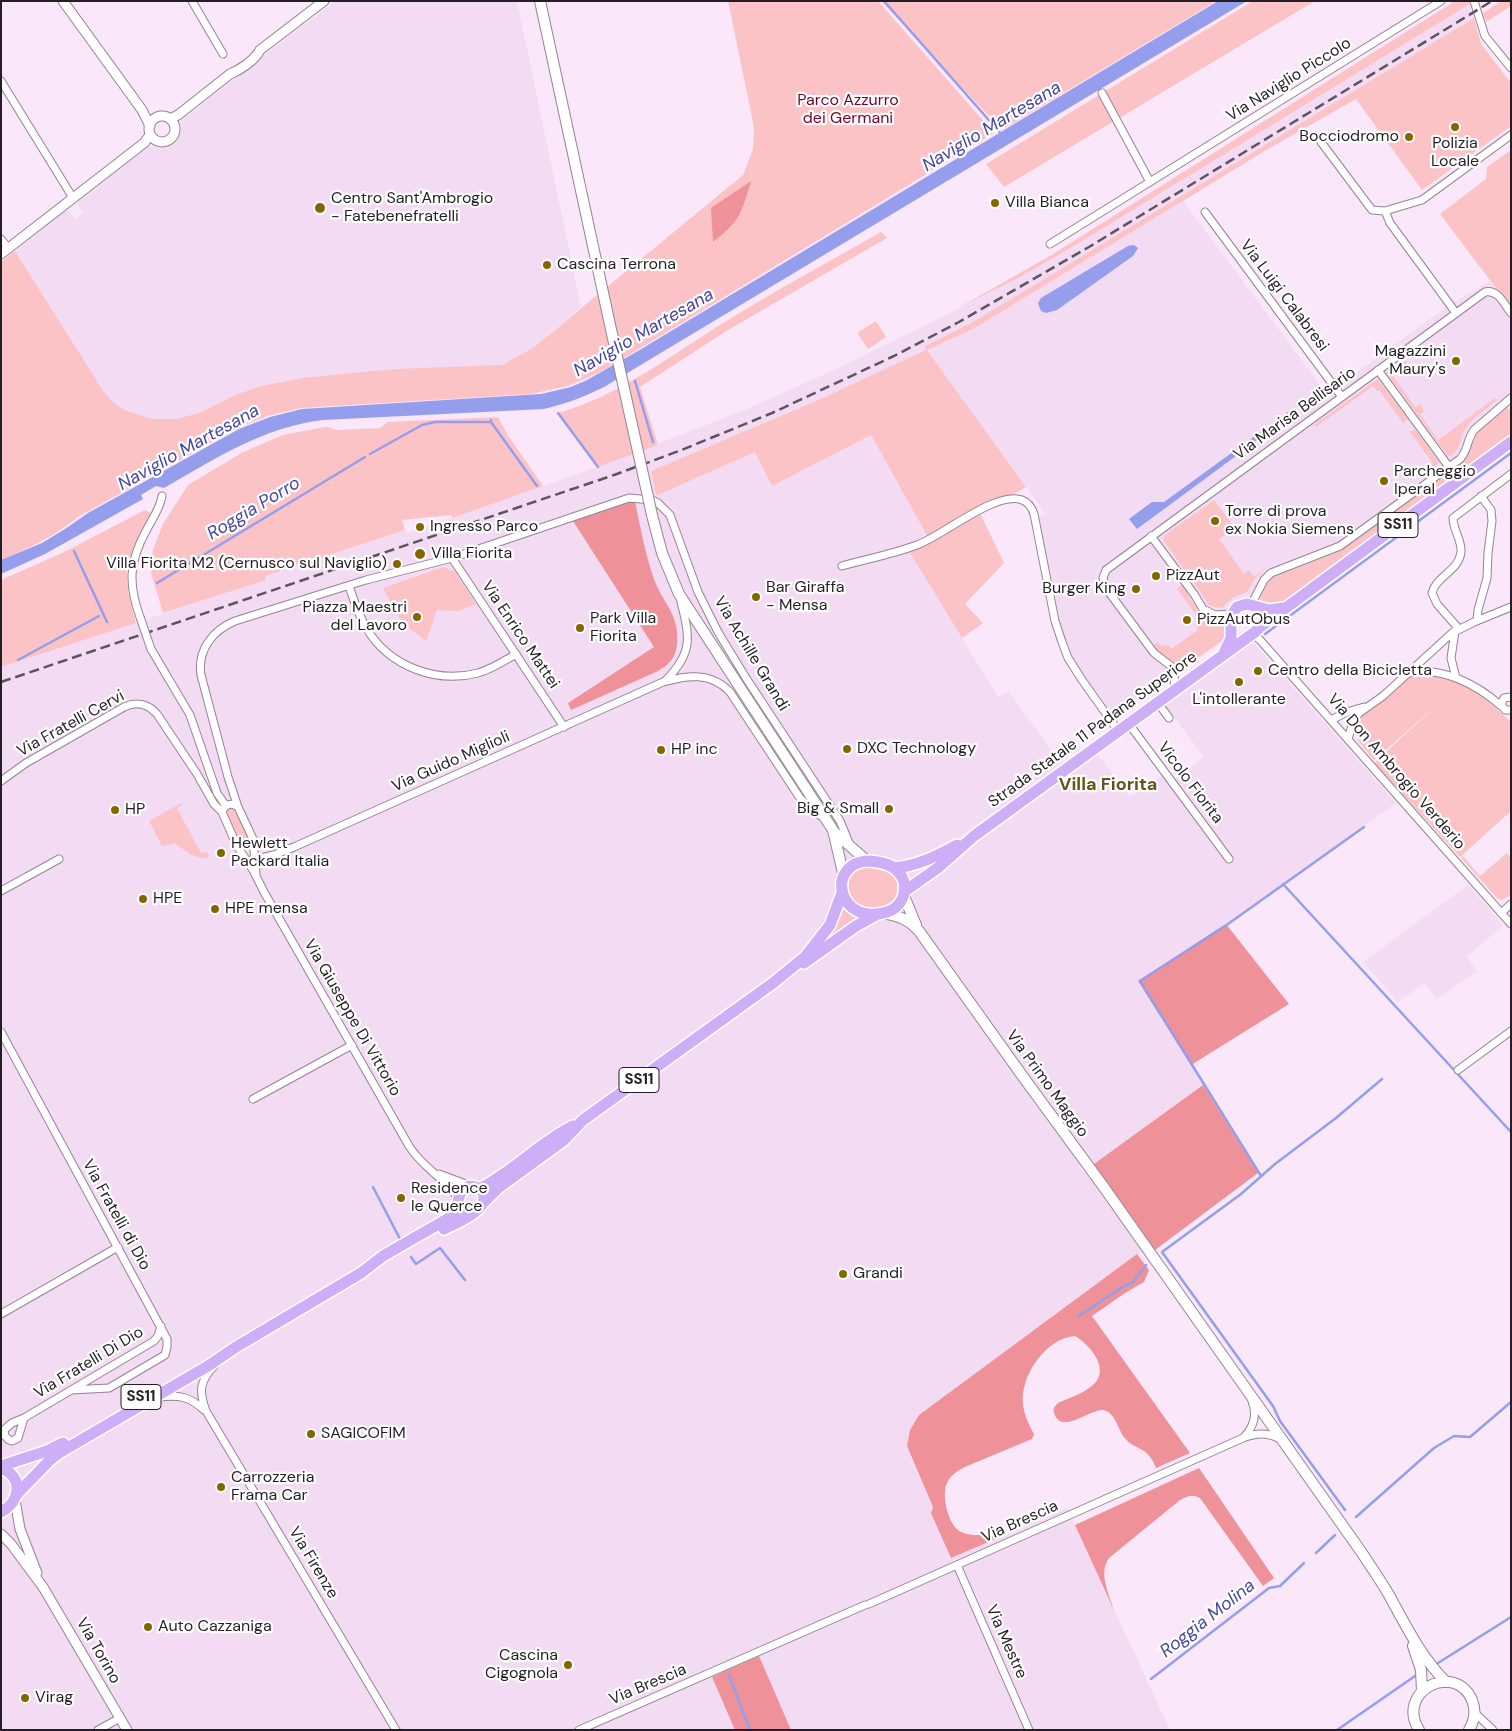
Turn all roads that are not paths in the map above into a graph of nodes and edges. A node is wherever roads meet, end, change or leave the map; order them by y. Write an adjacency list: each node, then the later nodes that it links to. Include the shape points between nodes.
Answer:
1 (63, 1): 11 (street)
2 (192, 1): 7 (street)
3 (324, 1): 13 (street, via 178,114)
4 (540, 1): 38 (main road, bridge, via 652,515 662,553)
5 (1441, 1): 17 (street, Via Naviglio Piccolo)
6 (1474, 1): 8 (street, via 1485,36)
7 (223, 54)
8 (1511, 68)
9 (1, 81): 18 (street)
10 (1102, 93): 17 (street)
11 (142, 110): 12 (street); 14 (street)
12 (157, 118): 13 (street, via 164,117); 14 (street, via 152,122)
13 (172, 122): 14 (street, via 174,132 170,139 162,142)
14 (152, 134): 18 (street)
15 (1511, 135): 20 (street, via 1422,200)
16 (1321, 142): 20 (street, via 1372,210)
17 (1150, 182): 22 (street, Via Naviglio Piccolo)
18 (73, 198): 23 (street)
19 (1204, 212): 27 (street, Via Luigi Calabresi)
20 (1385, 212): 24 (street)
21 (1, 239): 23 (street)
22 (1050, 244)
23 (5, 251)
24 (1456, 313): 25 (street, Via Marisa Bellisario, via 1489,291 1497,294); 26 (street, Via Marisa Bellisario)
25 (1511, 313)
26 (1378, 370): 27 (street, Via Marisa Bellisario); 30 (street)
27 (1342, 396): 34 (street, Via Marisa Bellisario)
28 (1511, 398): 30 (street, via 1475,429 1463,456)
29 (1511, 442): 41 (main road, Strada Statale 11 Padana Superiore / SS11)
30 (1449, 467): 39 (street, via 1340,546 1271,573 1264,580)
31 (1511, 474): 33 (street)
32 (162, 496): 67 (street, bridge, via 161,504 138,546 132,566 132,587 151,649 187,708 217,793)
33 (1481, 496): 43 (street, via 1489,506 1492,521 1487,578); 44 (street, via 1453,518 1460,558 1432,593)
34 (1151, 536): 42 (street, via 1203,609); 51 (street, Via Marisa Bellisario, via 1108,567 1103,580 1154,652 1171,666)
35 (452, 558): 37 (street, Via Achille Grandi); 46 (street, Via Enrico Mattei); 72 (street, Via Achille Grandi, via 629,498 658,503 674,525 698,592 718,632 840,820)
36 (842, 566): 62 (street, via 919,544 994,503 1011,498 1023,500 1035,517 1055,621 1068,658)
37 (349, 586): 46 (street, via 360,618 374,640 413,668 440,675 462,676 490,669); 64 (street, Via Achille Grandi, via 235,621 208,642 200,670)
38 (679, 594): 50 (street, via 688,643 680,663); 68 (main road)
39 (1254, 606): 41 (main road, via 1269,610); 42 (main road, via 1240,605); 45 (main road, via 1262,617)
40 (1511, 607): 43 (street)
41 (1286, 608): 45 (main road, Strada Statale 11 Padana Superiore / SS11)
42 (1231, 618): 45 (main road, via 1237,632 1244,635); 47 (main road, Strada Statale 11 Padana Superiore, via 1230,638)
43 (1477, 620): 44 (street)
44 (1457, 630): 48 (street); 49 (street, via 1451,654)
45 (1256, 633): 47 (main road, Strada Statale 11 Padana Superiore / SS11); 59 (street, Via Don Ambrogio Verderio)
46 (516, 654): 61 (street, Via Enrico Mattei)
47 (1222, 656): 51 (main road, Strada Statale 11 Padana Superiore / SS11)
48 (1409, 673): 49 (street, via 1428,671); 55 (street)
49 (1456, 678): 52 (street)
50 (663, 682): 61 (street, Via Guido Miglioli); 68 (street, via 702,676 723,685 800,798)
51 (1175, 691): 54 (main road, Strada Statale 11 Padana Superiore / SS11)
52 (1484, 692): 53 (street); 56 (street)
53 (1509, 697): 56 (street, via 1501,702)
54 (1158, 703): 58 (street, Vicolo Fiorita); 60 (main road, Strada Statale 11 Padana Superiore / SS11)
55 (1371, 704): 59 (street); 63 (street, via 1357,716)
56 (1506, 709): 57 (street)
57 (1511, 717)
58 (1169, 718)
59 (1331, 720): 63 (street, Via Don Ambrogio Verderio)
60 (1129, 724): 62 (main road, Strada Statale 11 Padana Superiore / SS11); 75 (street, Vicolo Fiorita)
61 (564, 727): 76 (street, Via Guido Miglioli, via 294,848)
62 (1119, 732): 70 (main road, Strada Statale 11 Padana Superiore / SS11)
63 (1348, 739): 85 (street, Via Don Ambrogio Verderio)
64 (228, 777): 66 (street, Via Giuseppe Di Vittorio); 67 (street)
65 (1, 781): 67 (street, Via Fratelli Cervi, via 26,763 124,707 139,704 150,707 157,714 214,804)
66 (238, 807): 67 (street, via 233,804); 71 (street, Via Giuseppe Di Vittorio)
67 (226, 808): 73 (street, Via Giuseppe Di Vittorio, via 223,816)
68 (825, 818): 69 (main road)
69 (832, 830): 72 (main road); 79 (main road)
70 (978, 834): 78 (main road, Strada Statale 11 Padana Superiore / SS11, via 930,859); 82 (main road, Strada Statale 11 Padana Superiore / SS11)
71 (253, 842): 73 (street, via 247,850); 76 (street, Via Giuseppe Di Vittorio)
72 (851, 846): 77 (main road)
73 (238, 848): 76 (street, Via Giuseppe Di Vittorio)
74 (59, 859): 80 (street)
75 (1229, 859)
76 (251, 860): 91 (street, Via Giuseppe Di Vittorio, via 264,892)
77 (867, 861): 78 (main road, SS11); 79 (main road, via 853,865)
78 (894, 868): 82 (main road, via 903,878)
79 (844, 877): 81 (main road, SS11)
80 (1, 891)
81 (842, 893): 84 (main road, via 855,910); 88 (main road, SS11, via 832,921 817,943)
82 (904, 894): 84 (main road, SS11, via 896,907); 87 (main road, Via Primo Maggio)
83 (1511, 904): 85 (street)
84 (882, 913): 87 (main road, Via Primo Maggio, via 904,918); 88 (main road, SS11, via 856,926)
85 (1501, 913): 86 (street, Via Don Ambrogio Verderio)
86 (1511, 924)
87 (919, 931): 110 (main road, Via Primo Maggio)
88 (773, 983): 94 (main road, SS11)
89 (1511, 1031): 92 (street)
90 (1, 1032): 100 (street, Via Fratelli di Dio)
91 (352, 1045): 93 (street); 95 (street, Via Giuseppe Di Vittorio, via 408,1146 416,1158)
92 (1458, 1070)
93 (253, 1099)
94 (583, 1120): 96 (main road, SS11, via 559,1133 494,1181); 98 (main road, SS11, via 564,1140)
95 (432, 1170): 96 (street, Via Giuseppe Di Vittorio); 97 (street, Via Giuseppe Di Vittorio, via 444,1180)
96 (475, 1187): 97 (main road, SS11, via 462,1190); 98 (main road, via 484,1196)
97 (458, 1202): 99 (main road, via 465,1211); 101 (main road, SS11, via 449,1218 383,1256)
98 (484, 1202): 99 (main road, SS11, via 479,1210)
99 (473, 1212): 101 (main road, SS11)
100 (118, 1247): 102 (street); 103 (street, Via Fratelli di Dio)
101 (361, 1273): 104 (main road, SS11)
102 (1, 1314)
103 (161, 1326): 106 (street, Via Fratelli Di Dio, via 154,1341); 107 (street, Via Fratelli di Dio, via 168,1344 165,1355)
104 (236, 1347): 105 (main road, SS11); 115 (main road, SS11, via 192,1368 52,1449)
105 (221, 1358): 109 (main road, SS11); 111 (street, Via Firenze, via 206,1374 202,1384)
106 (102, 1372): 107 (street, Via Fratelli di Dio, via 102,1384); 108 (street, Via Fratelli Di Dio)
107 (109, 1388): 108 (street, Via Fratelli di Dio)
108 (71, 1390): 112 (street, Via Fratelli Di Dio)
109 (156, 1397): 111 (street, Via Firenze, via 187,1398); 116 (main road, SS11, via 59,1453)
110 (1251, 1398): 113 (street, via 1254,1420); 114 (main road, Via Primo Maggio)
111 (206, 1411): 128 (street, Via Firenze)
112 (24, 1418)
113 (1243, 1438): 114 (street, Via Brescia, via 1264,1433); 119 (street, Via Brescia)
114 (1280, 1438): 121 (main road, Via Primo Maggio, via 1372,1568)
115 (1, 1467): 116 (main road, SS11, via 14,1478)
116 (16, 1497): 117 (main road, SS11); 120 (street, Via Torino, via 20,1529)
117 (1, 1512)
118 (1, 1534): 120 (street, Via Torino)
119 (958, 1565): 129 (street, Via Brescia); 130 (street, Via Mestre)
120 (43, 1587): 125 (street, Via Torino)
121 (1410, 1635): 122 (main road); 123 (main road, via 1421,1670)
122 (1446, 1682): 123 (main road, via 1435,1683); 124 (main road, via 1467,1693 1473,1702)
123 (1422, 1691): 131 (main road, via 1414,1709)
124 (1474, 1713): 132 (main road); 133 (street)
125 (120, 1718): 126 (street); 127 (street, Via Torino)
126 (98, 1730)
127 (126, 1730)
128 (396, 1730)
129 (579, 1730)
130 (1029, 1730)
131 (1418, 1730)
132 (1469, 1730)
133 (1493, 1730)

